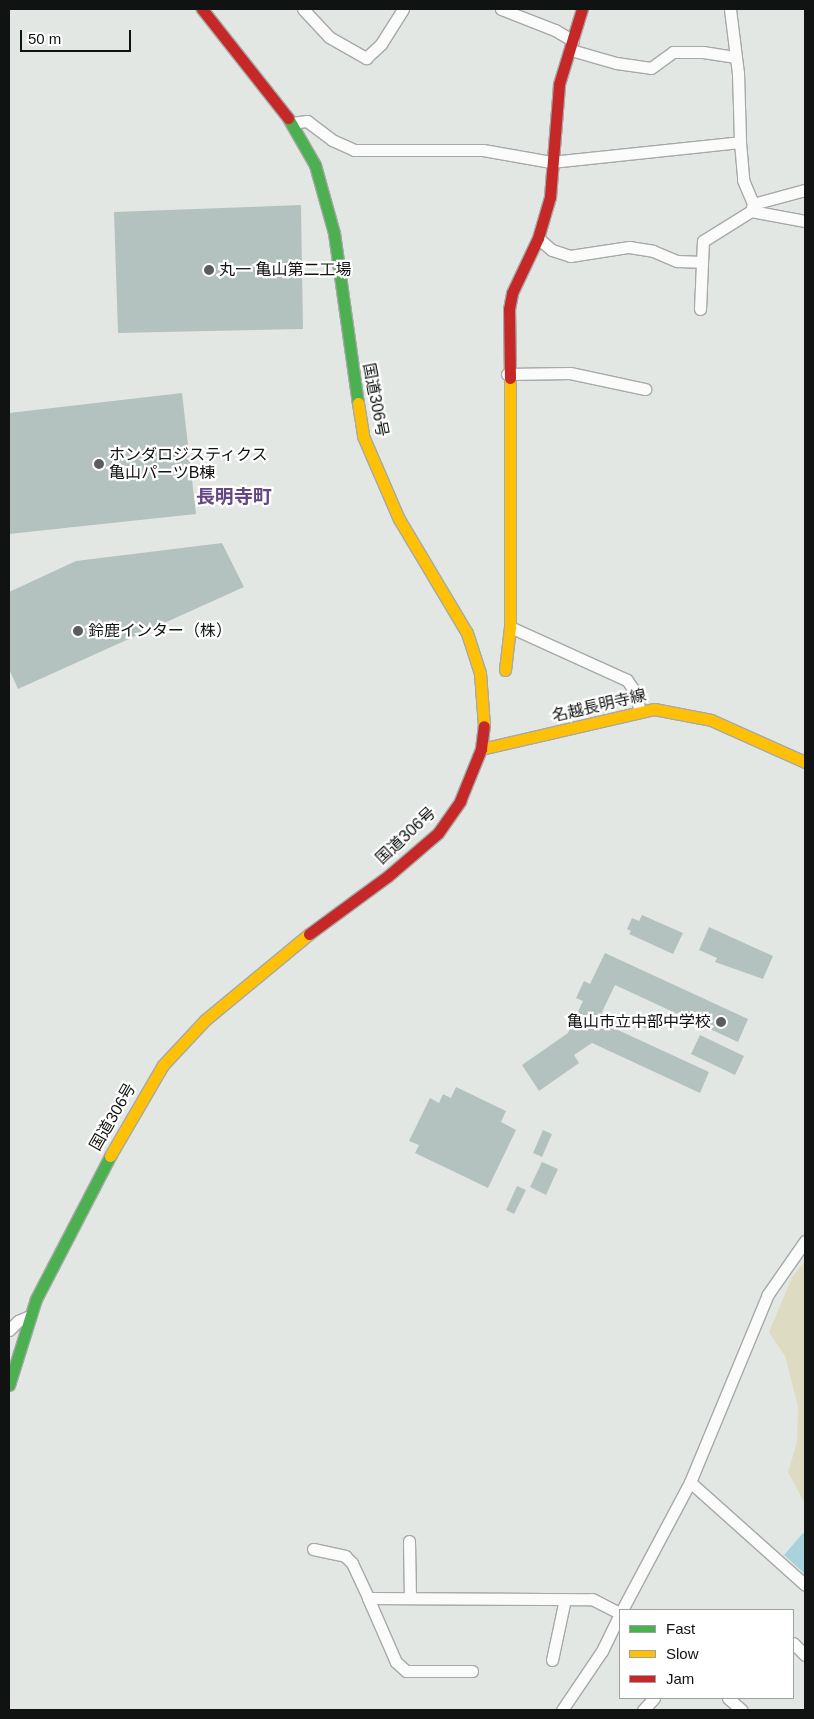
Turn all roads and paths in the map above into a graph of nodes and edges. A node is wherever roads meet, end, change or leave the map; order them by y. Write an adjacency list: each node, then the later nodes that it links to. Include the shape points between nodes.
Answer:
1 (202, 9): 9 (main road, 国道306号)
2 (303, 9): 3 (street, via 329,37 366,58 381,44)
3 (403, 9)
4 (501, 9): 7 (street, via 555,30)
5 (582, 9): 7 (main road)
6 (730, 9): 8 (street)
7 (572, 45): 8 (street, via 616,63 651,68 673,52); 11 (main road, via 559,84)
8 (736, 57): 10 (street)
9 (292, 123): 11 (street, via 307,121 332,140 354,150 483,150); 23 (main road, 国道306号, via 309,151 326,196 363,436 399,519 467,633 481,680 484,722)
10 (740, 142): 11 (street); 13 (street, via 744,180)
11 (551, 162): 15 (main road, via 550,197)
12 (805, 190): 13 (street)
13 (752, 207): 14 (street); 16 (street, via 703,241)
14 (805, 221)
15 (538, 238): 16 (street, via 552,250 570,256 629,247 653,251 677,261); 18 (main road, via 512,293)
16 (702, 262): 17 (street)
17 (700, 309)
18 (507, 374): 19 (street, via 570,373); 20 (main road)
19 (645, 390)
20 (510, 627): 21 (main road); 22 (street, via 627,680 637,695)
21 (505, 670)
22 (639, 710): 23 (main road, 名越長明寺線); 24 (main road, 名越長明寺線, via 687,713)
23 (481, 749): 26 (main road, 国道306号, via 460,801 438,833 205,1020 163,1065 131,1116 74,1223)
24 (805, 762)
25 (805, 1241): 29 (street, via 768,1294)
26 (30, 1316): 27 (street); 28 (main road, 国道306号)
27 (9, 1330)
28 (9, 1385)
29 (690, 1482): 32 (street); 36 (street)
30 (409, 1542): 33 (street)
31 (313, 1549): 34 (street, via 345,1556 352,1563)
32 (805, 1585)
33 (410, 1597): 34 (street); 35 (street)
34 (368, 1598): 42 (street, via 396,1662 406,1671)
35 (565, 1599): 37 (street, via 602,1601); 41 (street)
36 (623, 1609)
37 (619, 1612)
38 (619, 1617): 45 (street, via 602,1651)
39 (794, 1644): 40 (street)
40 (805, 1655)
41 (552, 1660)
42 (472, 1671)
43 (653, 1699): 46 (street)
44 (729, 1699): 47 (street)
45 (562, 1710)
46 (643, 1710)
47 (742, 1710)

